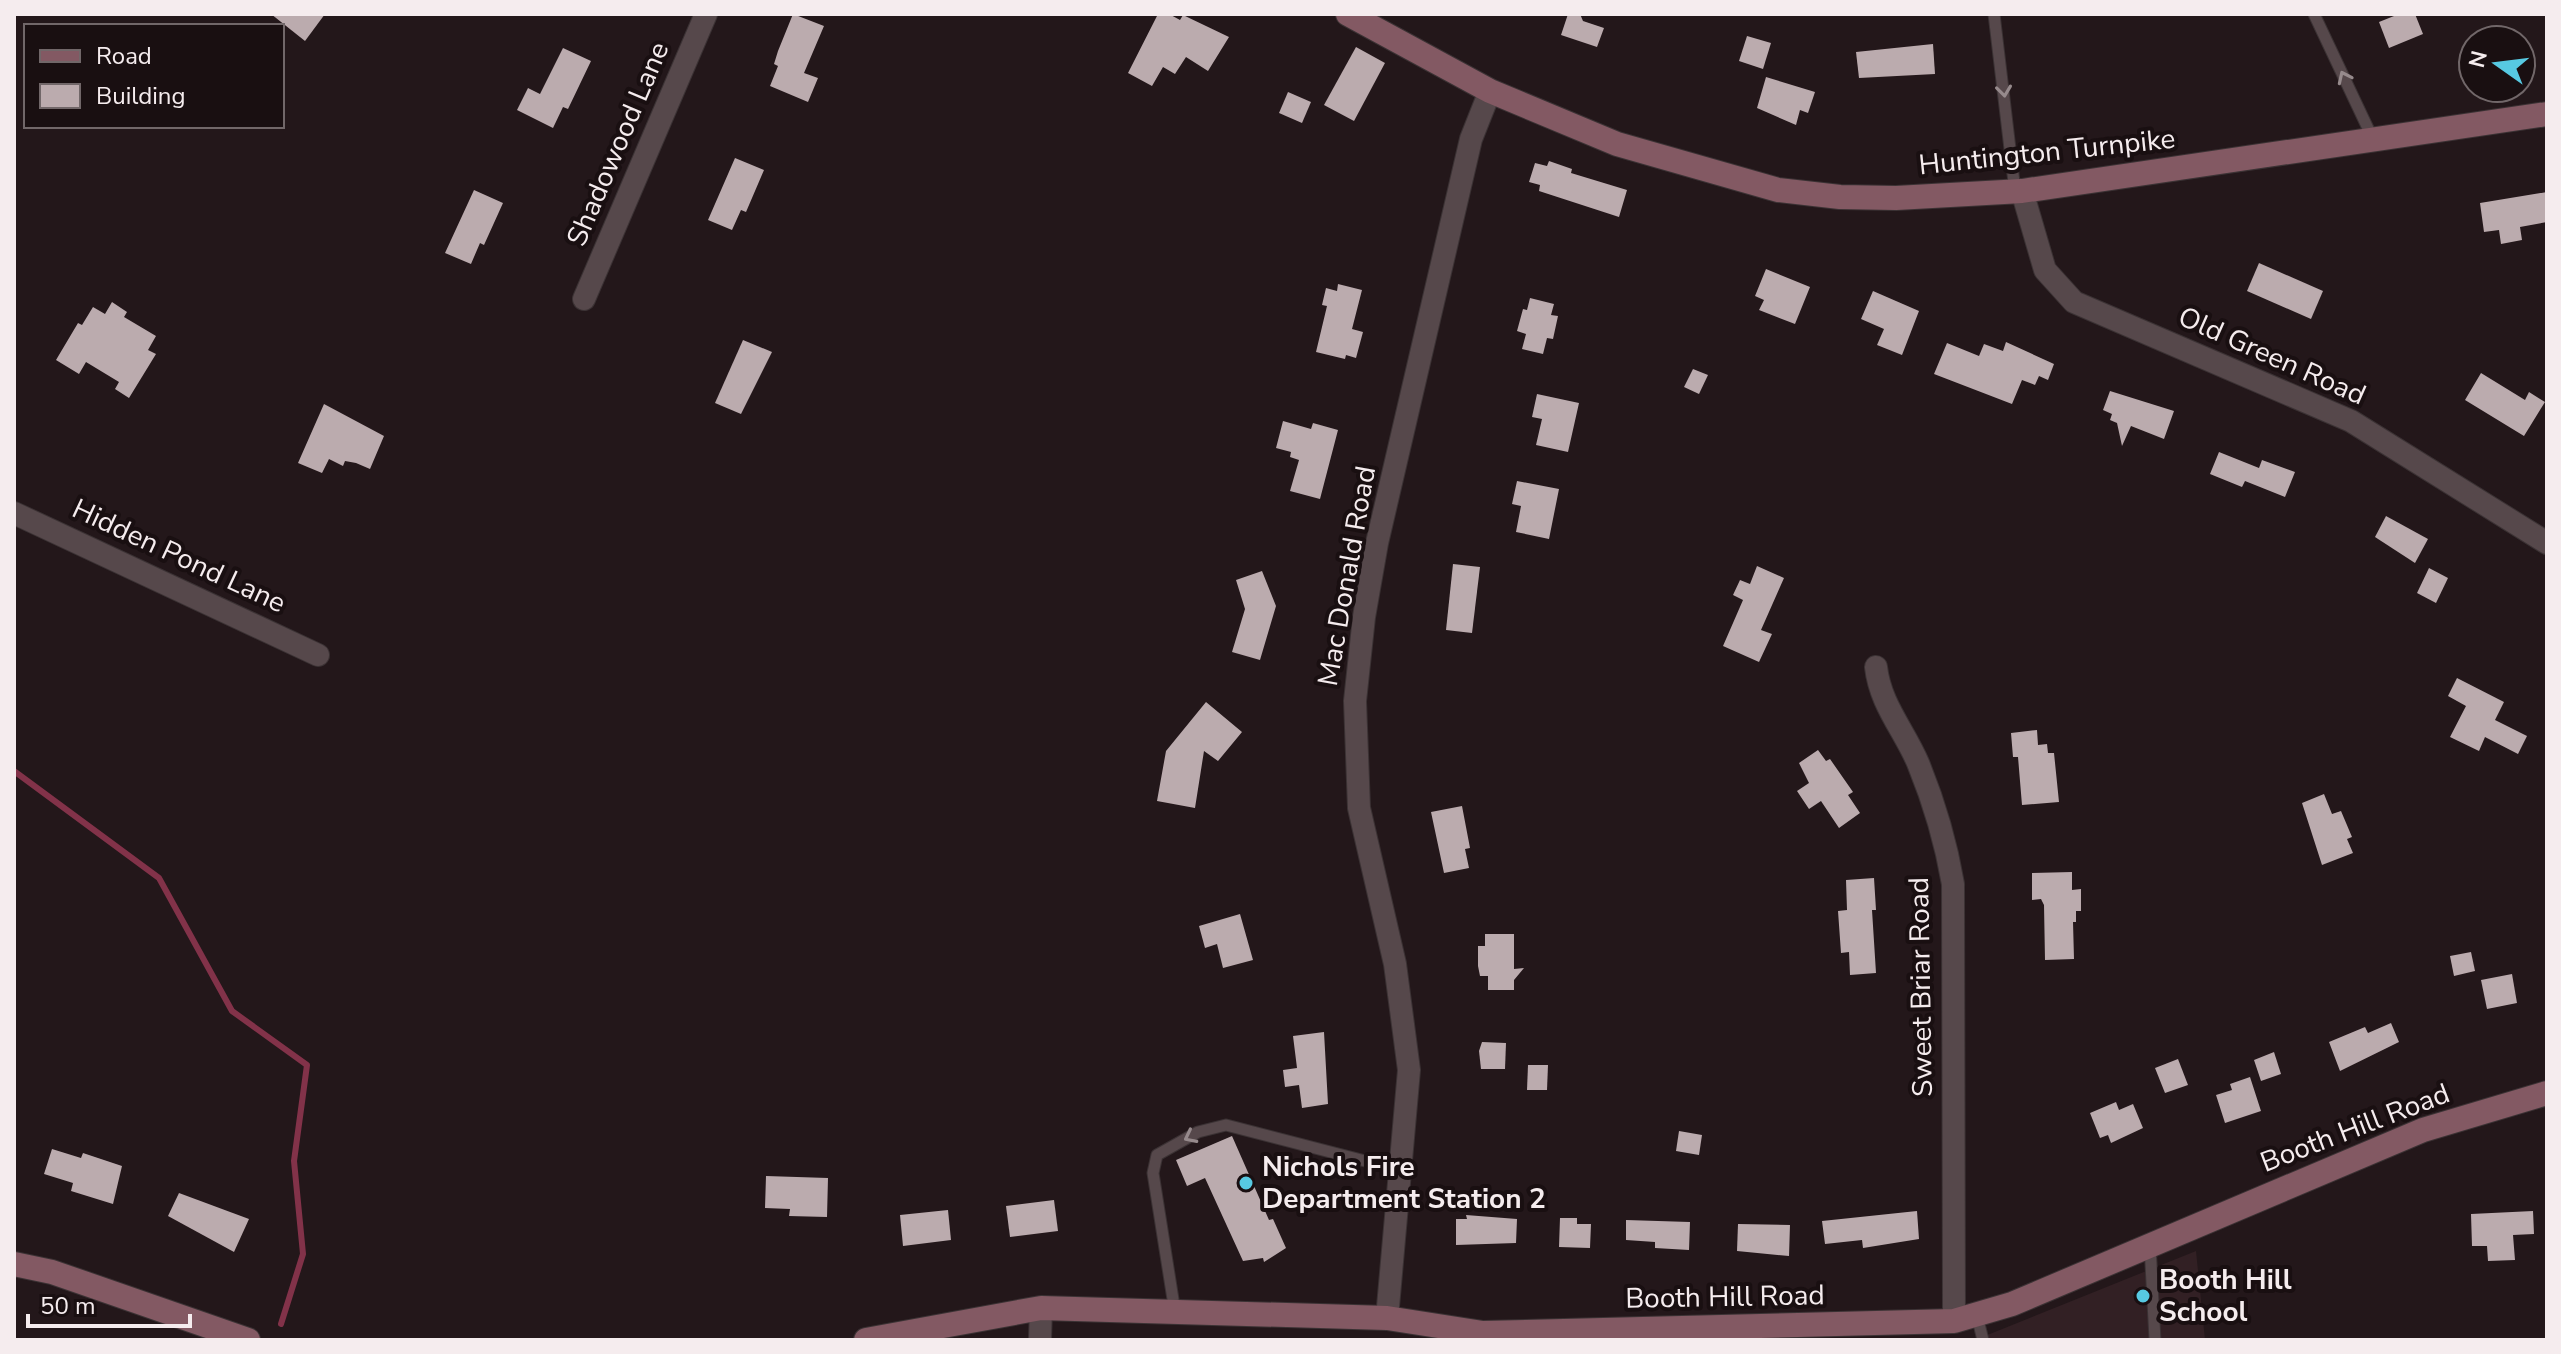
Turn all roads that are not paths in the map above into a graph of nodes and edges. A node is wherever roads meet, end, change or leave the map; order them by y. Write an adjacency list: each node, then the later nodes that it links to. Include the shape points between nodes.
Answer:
1 (706, 14): 9 (street, Shadowood Lane)
2 (1348, 14): 5 (street, Huntington Turnpike)
3 (1994, 14): 8 (lane, one-way to 8)
4 (2314, 14): 7 (lane, one-way to 4)
5 (1490, 91): 8 (street, Huntington Turnpike, via 1617,144 1778,190 1896,198); 15 (street, Mac Donald Road, via 1471,139 1377,543 1355,701 1359,808 1405,1028 1409,1070)
6 (2547, 114): 7 (street, Huntington Turnpike)
7 (2373, 140): 8 (street, Huntington Turnpike)
8 (2019, 191): 11 (street, Old Green Road, via 2045,270 2074,302 2351,421)
9 (584, 299)
10 (14, 513): 12 (street, Hidden Pond Lane)
11 (2547, 543)
12 (318, 655)
13 (1876, 667): 21 (street, Sweet Briar Road, via 1879,691 1918,762 1946,844 1953,884)
14 (2547, 1093): 16 (street, Booth Hill Road, via 2423,1130)
15 (1400, 1170): 19 (lane, one-way to 19, via 1226,1125 1198,1132 1157,1155 1153,1173); 20 (street, Mac Donald Road)
16 (2150, 1245): 21 (street, Booth Hill Road); 27 (lane)
17 (14, 1264): 23 (street, via 52,1272)
18 (1041, 1308): 19 (street, Booth Hill Road); 24 (street, Booth Hill Road); 25 (street)
19 (1175, 1312): 20 (street, Booth Hill Road)
20 (1387, 1318): 22 (street, Booth Hill Road)
21 (1966, 1319): 22 (street, Booth Hill Road); 26 (lane)
22 (1482, 1336)
23 (246, 1340)
24 (866, 1340)
25 (1040, 1340)
26 (1983, 1340)
27 (2155, 1340)

